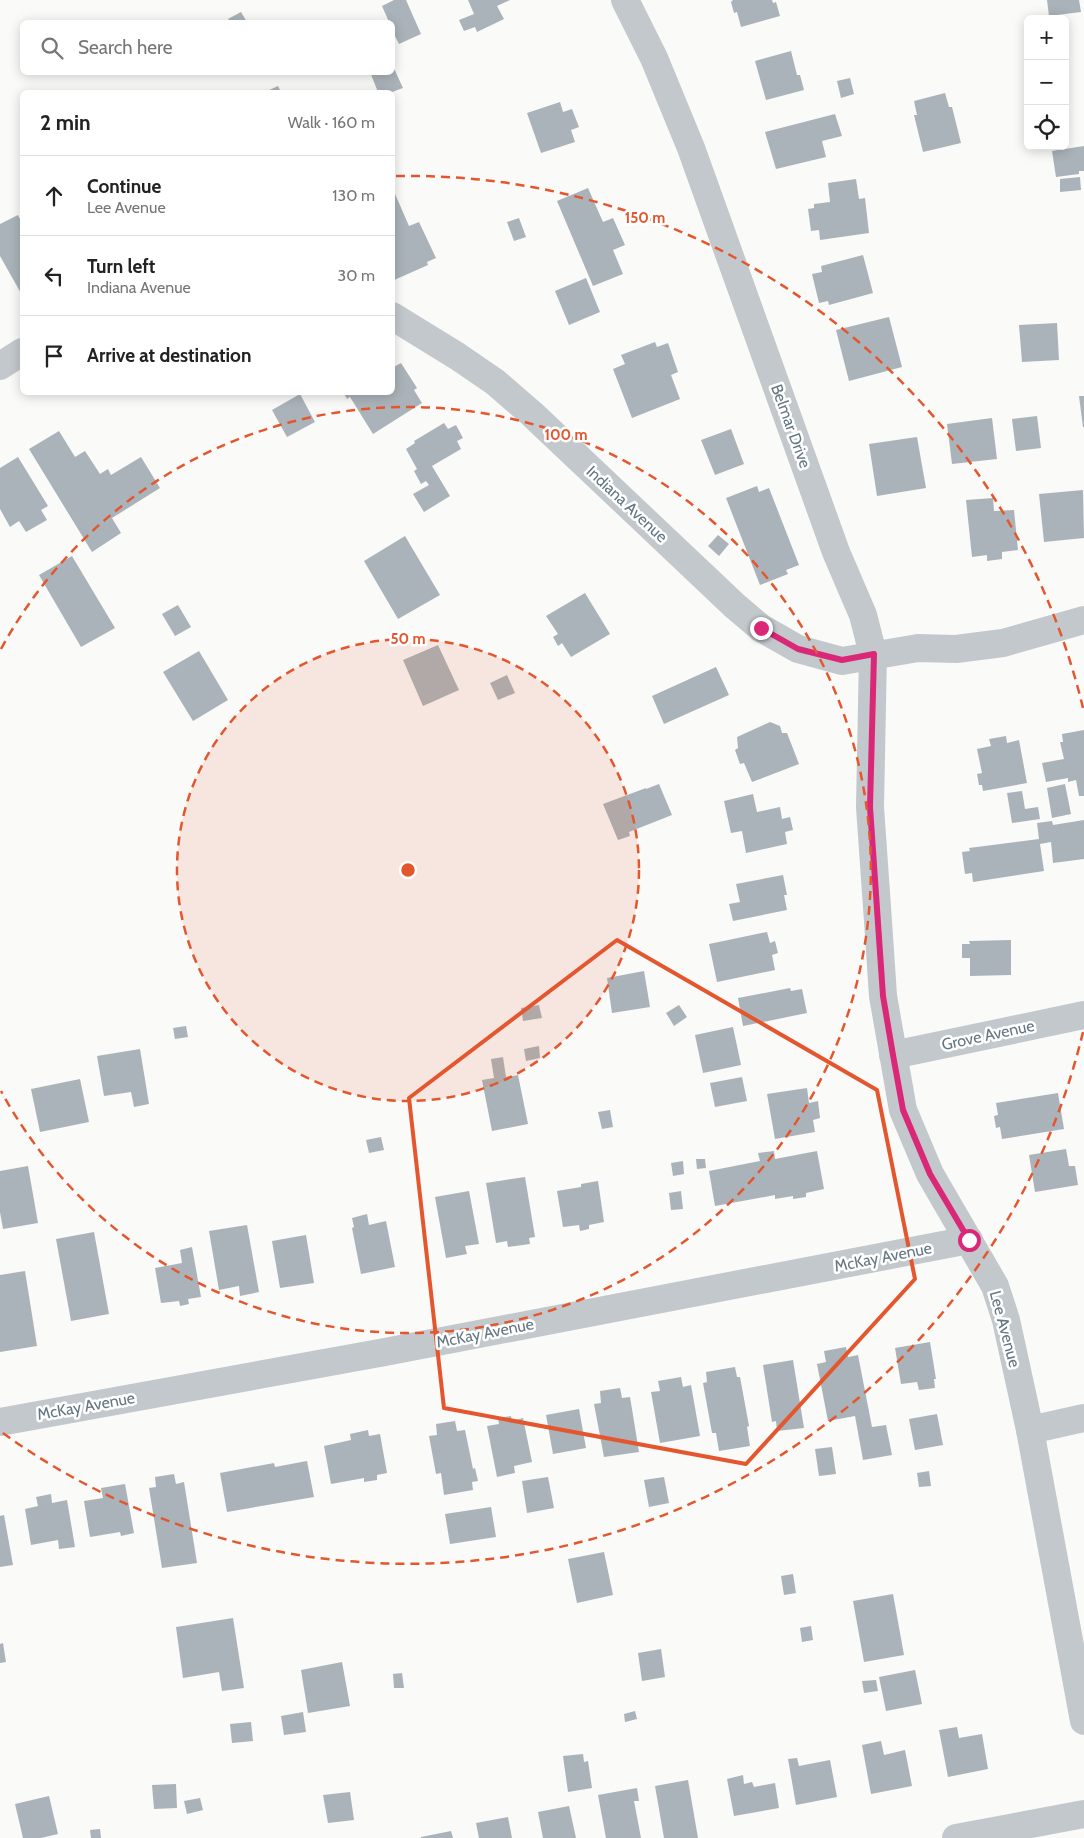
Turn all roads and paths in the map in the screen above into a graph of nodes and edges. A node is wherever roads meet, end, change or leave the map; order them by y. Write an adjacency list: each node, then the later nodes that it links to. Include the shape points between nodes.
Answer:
1 (626, 0): 6 (street, Belmar Drive, via 691,148 836,552 863,615)
2 (395, 318): 6 (street, Indiana Avenue, via 495,382 761,628 798,649 842,660)
3 (20, 353): 4 (street)
4 (0, 366)
5 (1084, 620): 6 (street, via 1003,643 956,650 918,648)
6 (874, 654): 8 (street, Lee Avenue, via 870,807 883,996)
7 (1084, 1014): 8 (street, Grove Avenue)
8 (893, 1055): 9 (street, Lee Avenue, via 903,1110 930,1174)
9 (969, 1240): 11 (street, McKay Avenue); 12 (street, Lee Avenue, via 995,1286 1006,1320)
10 (1084, 1418): 12 (street)
11 (0, 1422)
12 (1030, 1430): 13 (street, Lee Avenue)
13 (1084, 1721)
14 (1084, 1814): 15 (street)
15 (956, 1838)

